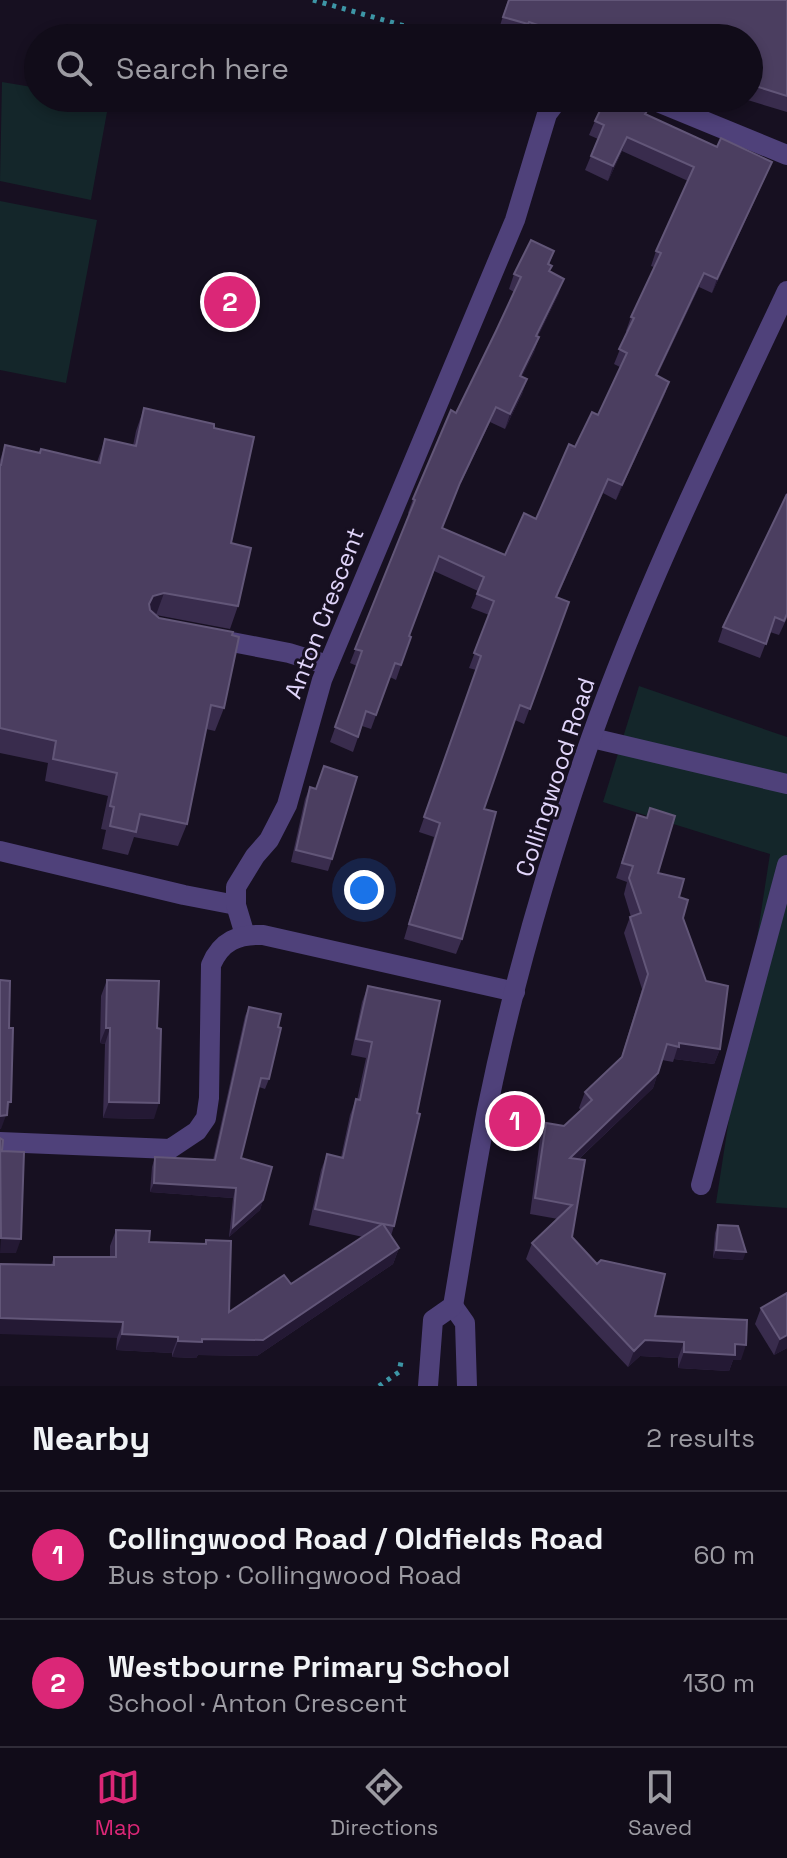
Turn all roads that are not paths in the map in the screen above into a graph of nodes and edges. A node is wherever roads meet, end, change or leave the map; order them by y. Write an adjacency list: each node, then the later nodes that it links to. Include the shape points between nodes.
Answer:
1 (548, 112): 7 (street, Anton Crescent, via 515,220)
2 (682, 112): 3 (street)
3 (787, 155)
4 (787, 291): 5 (street, Collingwood Road)
5 (782, 312): 8 (street, Collingwood Road, via 725,421 646,598)
6 (184, 633): 7 (street)
7 (328, 665): 12 (street, Anton Crescent, via 287,805 236,887)
8 (592, 738): 9 (street); 14 (street, Collingwood Road)
9 (787, 784)
10 (0, 851): 12 (street)
11 (787, 865): 16 (street)
12 (236, 905): 13 (street)
13 (245, 935): 14 (street); 15 (street, via 217,950 211,965 209,1098 206,1118 197,1131 170,1149)
14 (515, 992): 17 (street, Collingwood Road, via 487,1110)
15 (0, 1142)
16 (701, 1185)
17 (453, 1306): 18 (street, Collingwood Road, via 433,1320); 19 (street, Collingwood Road, via 465,1323)
18 (428, 1386)
19 (467, 1386)

